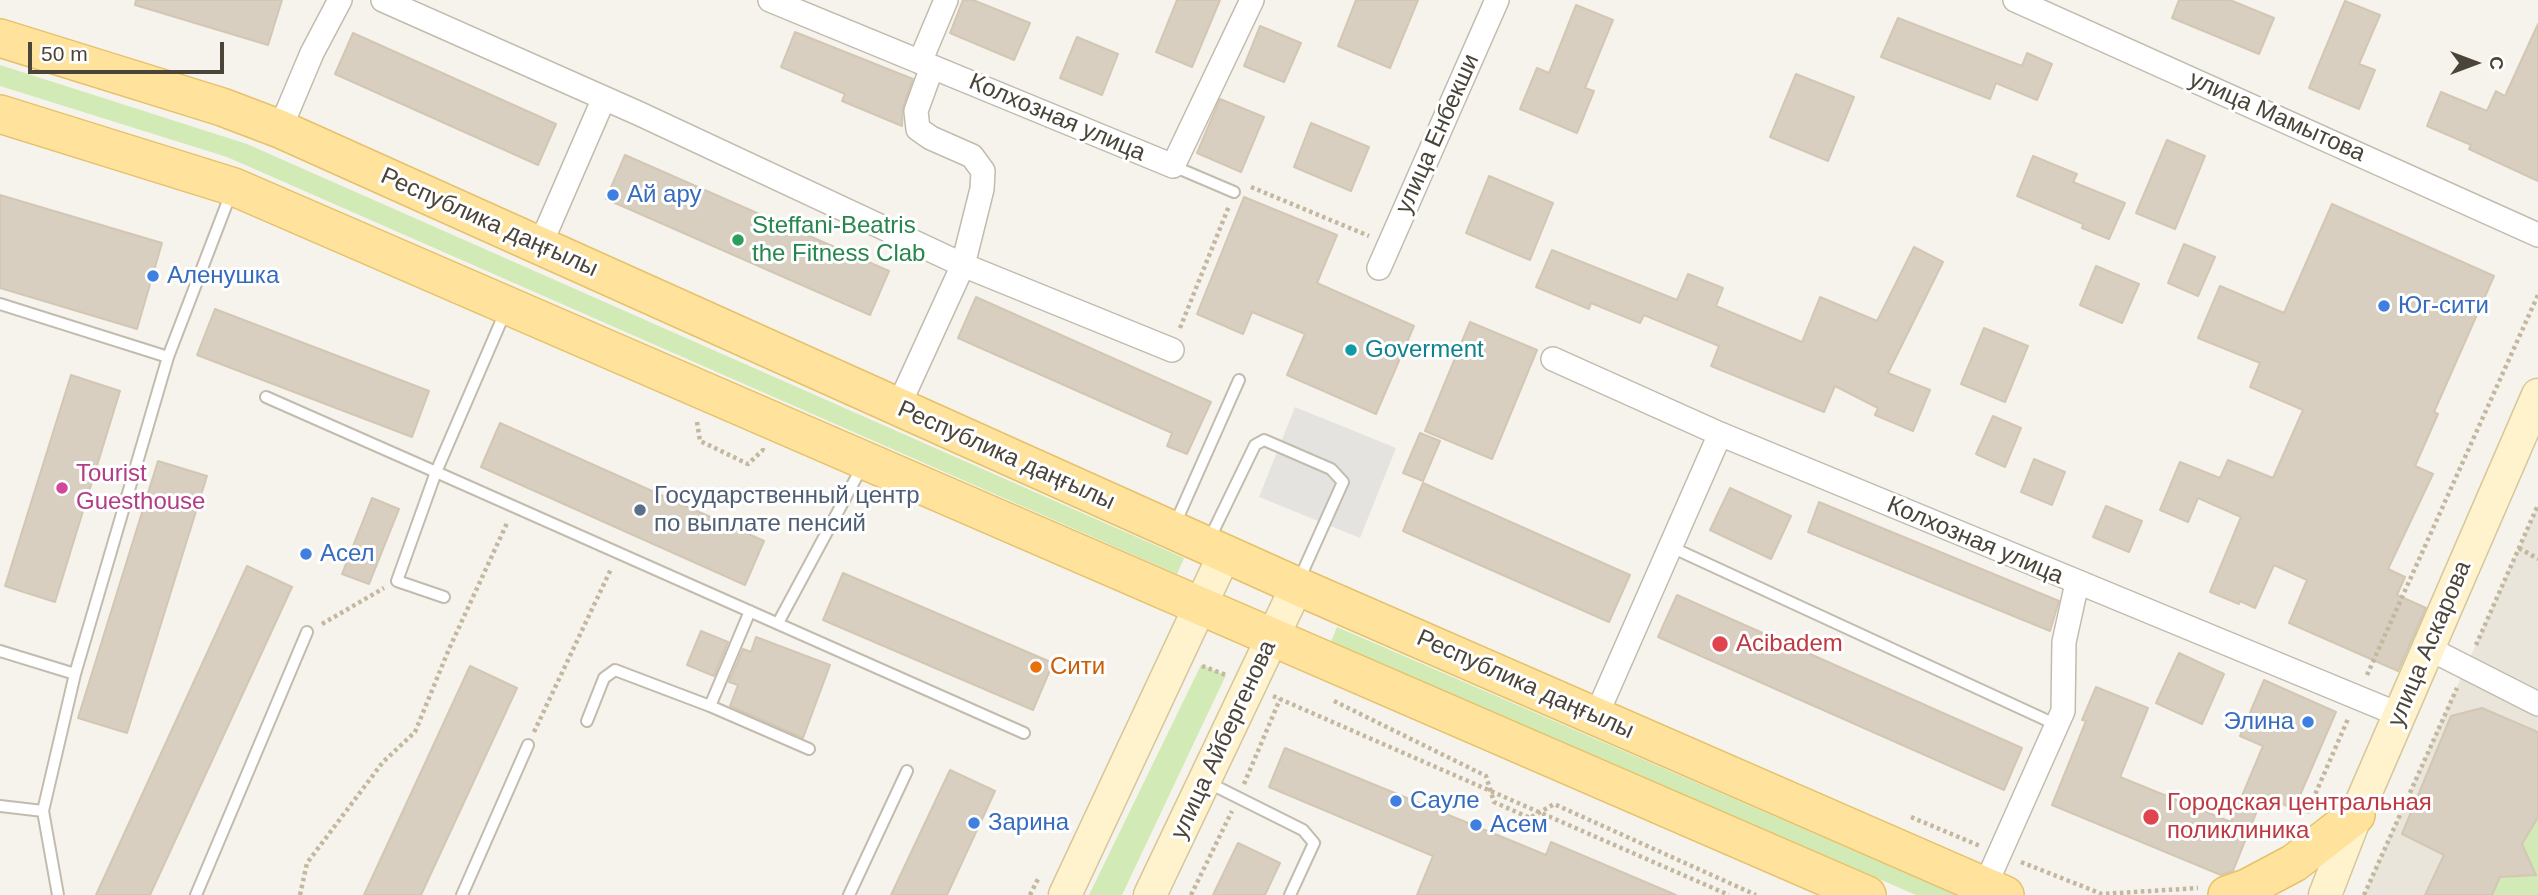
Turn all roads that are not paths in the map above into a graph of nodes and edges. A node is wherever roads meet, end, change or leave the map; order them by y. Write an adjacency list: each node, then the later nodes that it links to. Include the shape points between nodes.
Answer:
1 (340, 0): 12 (street)
2 (383, 0): 10 (street)
3 (770, 0): 9 (street, Колхозная улица)
4 (946, 0): 9 (street)
5 (1252, 0): 13 (street, Колхозная улица)
6 (1497, 0): 19 (street, улица Енбекши)
7 (2015, 0): 16 (street, улица Мамытова)
8 (0, 38): 12 (main road, Республика даңғылы)
9 (926, 64): 13 (street, Колхозная улица); 18 (street, via 916,111 918,129 972,156 983,171)
10 (604, 98): 17 (street); 18 (street)
11 (0, 114): 14 (main road)
12 (280, 129): 17 (main road, Республика даңғылы)
13 (1173, 166): 15 (lane)
14 (234, 187): 21 (main road); 23 (lane)
15 (1234, 192)
16 (2538, 235)
17 (537, 245): 28 (main road, Республика даңғылы)
18 (963, 265): 22 (street); 28 (street)
19 (1379, 268)
20 (0, 304): 23 (lane)
21 (508, 306): 30 (main road); 31 (lane)
22 (1172, 350)
23 (168, 357): 45 (lane)
24 (1553, 359): 29 (street, Колхозная улица)
25 (1239, 380): 32 (lane)
26 (2538, 395): 43 (street, улица Аскарова)
27 (266, 397): 31 (lane)
28 (898, 407): 32 (main road, Республика даңғылы)
29 (1720, 434): 33 (street); 35 (street, Колхозная улица)
30 (865, 462): 38 (main road); 40 (lane)
31 (436, 472): 37 (lane, via 397,581); 39 (lane)
32 (1172, 530): 34 (main road, Республика даңғылы)
33 (1671, 547): 49 (street); 51 (lane)
34 (1216, 549): 36 (main road, Республика даңғылы); 36 (lane, via 1255,445 1264,440 1331,469 1343,482); 38 (street)
35 (2077, 583): 48 (street, Колхозная улица); 51 (street, via 2064,642 2063,711)
36 (1297, 586): 42 (street, улица Айбергенова); 49 (main road, Республика даңғылы)
37 (444, 597)
38 (1200, 606): 42 (main road); 66 (street)
39 (750, 611): 40 (lane); 47 (lane)
40 (778, 624): 52 (lane)
41 (307, 632): 63 (lane)
42 (1272, 638): 56 (street, улица Айбергенова); 69 (main road)
43 (2428, 648): 46 (street); 48 (street, улица Аскарова)
44 (0, 651): 45 (lane)
45 (75, 674): 58 (lane)
46 (2538, 704)
47 (710, 706): 50 (lane, via 615,670 604,678); 54 (lane)
48 (2400, 715): 59 (street, улица Аскарова)
49 (1596, 716): 60 (main road, Республика даңғылы)
50 (587, 721)
51 (2057, 725): 60 (street)
52 (1024, 733)
53 (528, 745): 64 (lane)
54 (809, 749)
55 (907, 771): 65 (lane)
56 (1204, 780): 67 (street, улица Айбергенова); 68 (lane, via 1303,830 1314,843)
57 (0, 806): 58 (lane)
58 (43, 811): 62 (lane)
59 (2356, 815): 61 (main road, via 2294,863 2247,888); 70 (street, улица Аскарова)
60 (1995, 891)
61 (2215, 891)
62 (58, 895)
63 (196, 895)
64 (462, 895)
65 (849, 895)
66 (1065, 895)
67 (1150, 895)
68 (1290, 895)
69 (1867, 895)
70 (2325, 895)

